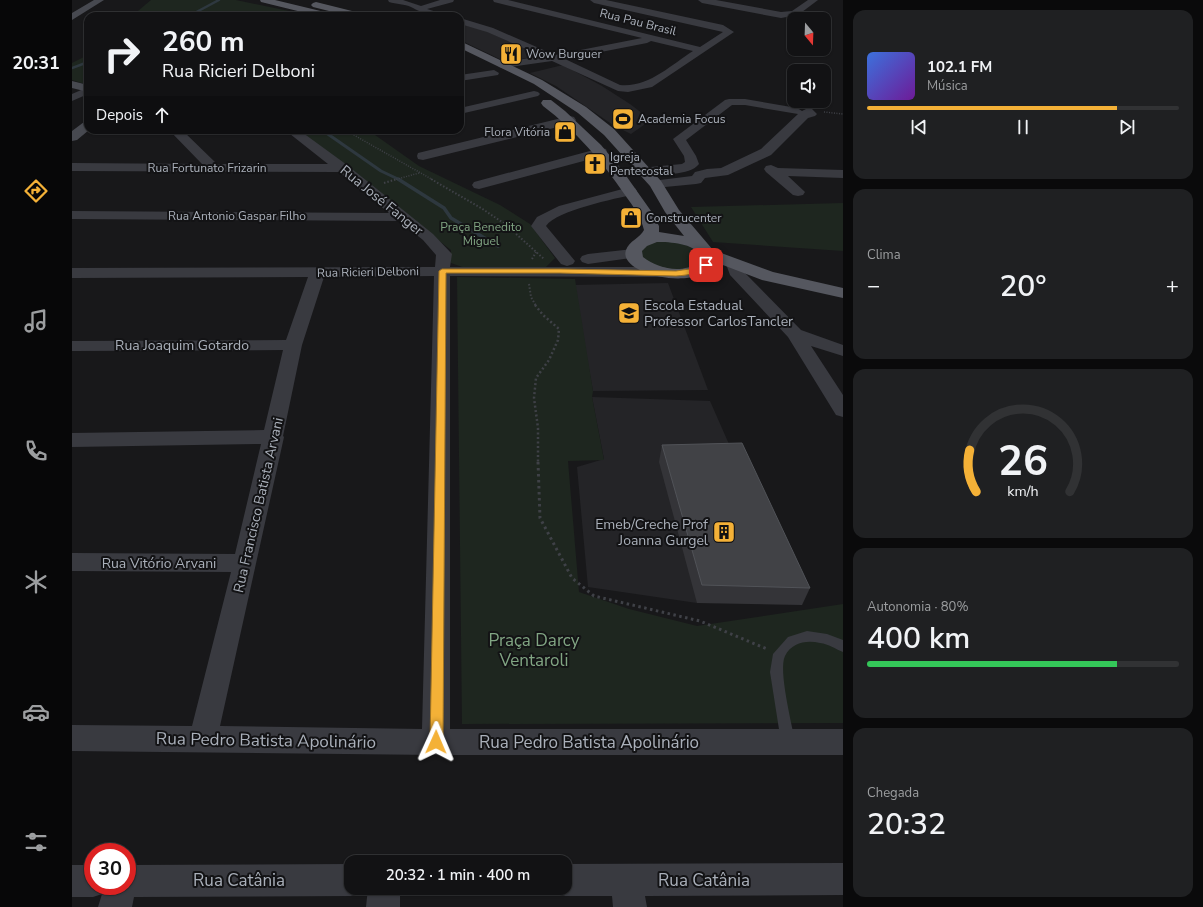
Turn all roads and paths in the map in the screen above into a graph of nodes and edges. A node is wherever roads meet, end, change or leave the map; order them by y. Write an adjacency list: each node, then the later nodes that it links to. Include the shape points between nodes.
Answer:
1 (264, 0): 12 (main road)
2 (296, 0): 13 (main road)
3 (392, 0): 10 (street, via 413,5)
4 (450, 0): 10 (street)
5 (497, 0): 19 (street, Rua Pau Brasil)
6 (594, 0): 21 (street, via 728,30 728,34)
7 (702, 0): 8 (street, via 781,15 795,13)
8 (814, 0)
9 (104, 2): 11 (main road); 15 (main road)
10 (418, 9): 14 (street)
11 (93, 12)
12 (314, 12)
13 (346, 12)
14 (427, 12)
15 (72, 17)
16 (84, 19): 18 (main road)
17 (464, 22): 23 (street)
18 (72, 27)
19 (653, 38): 21 (street, Rua Pau Brasil); 23 (street)
20 (464, 47): 24 (main road)
21 (702, 50): 23 (street, via 648,86 628,89 608,84)
22 (464, 58): 24 (main road)
23 (559, 58): 24 (street); 25 (street)
24 (490, 70): 25 (main road); 26 (street); 28 (main road)
25 (516, 70): 45 (main road, via 582,110 609,132)
26 (464, 77)
27 (79, 88): 29 (street)
28 (534, 94): 30 (street); 33 (main road)
29 (72, 98)
30 (464, 109)
31 (804, 112): 32 (path); 41 (street, via 766,152); 45 (street, via 745,102 729,102 679,139 692,157 692,164 685,168)
32 (843, 114)
33 (570, 120): 39 (main road); 40 (street)
34 (84, 128): 38 (main road)
35 (179, 134): 43 (street)
36 (296, 134): 44 (street, Rua José Fanger)
37 (352, 134): 47 (path)
38 (72, 137)
39 (601, 152): 51 (street); 52 (main road)
40 (423, 156)
41 (752, 157): 46 (street); 50 (street, via 723,172 700,175 696,180)
42 (72, 168): 43 (street, Rua Fortunato Frizarin)
43 (214, 168): 44 (street, Rua Fortunato Frizarin)
44 (342, 168): 55 (street, Rua José Fanger)
45 (645, 171): 50 (main road)
46 (776, 172): 48 (street); 53 (street)
47 (420, 173): 49 (path); 58 (path, via 495,217 518,234)
48 (843, 174)
49 (390, 181)
50 (656, 184): 57 (main road, via 673,212)
51 (479, 185)
52 (630, 191): 56 (main road, via 651,223 652,230); 60 (street, via 558,211 542,219 538,226)
53 (798, 192)
54 (72, 215): 55 (street, Rua Antonio Gaspar Filho)
55 (402, 217): 62 (street, Rua José Fanger, via 428,237 444,254)
56 (647, 239): 57 (main road, via 681,239); 59 (main road, via 638,242)
57 (704, 250): 61 (main road); 66 (main road, via 708,259 706,265)
58 (536, 252): 60 (path); 63 (path, via 528,264)
59 (633, 254): 60 (street); 64 (main road, via 642,264)
60 (563, 266): 63 (street, Rua Ricieri Delboni); 64 (street, Rua Ricieri Delboni)
61 (736, 269): 66 (main road); 68 (main road); 69 (street)
62 (442, 271): 63 (street, Rua Ricieri Delboni); 65 (street, Rua Ricieri Delboni); 82 (street, Rua José Fanger)
63 (529, 271): 79 (path, via 529,288 536,305 559,329 558,340 549,360 536,378 534,398 538,428 540,518 572,578 594,596 700,621)
64 (663, 272): 66 (main road)
65 (317, 273): 67 (street, Rua Ricieri Delboni); 70 (street, Rua Francisco Batista Arvani)
66 (688, 273)
67 (72, 274)
68 (843, 293)
69 (795, 334): 72 (street); 73 (street)
70 (293, 345): 71 (street, Rua Joaquim Gotardo); 74 (street, Rua Francisco Batista Arvani)
71 (72, 346)
72 (843, 350)
73 (843, 411)
74 (274, 437): 75 (street); 77 (street, Rua Francisco Batista Arvani)
75 (72, 440)
76 (72, 562): 77 (street, Rua Vitório Arvani)
77 (246, 563): 81 (street, Rua Francisco Batista Arvani)
78 (843, 647): 79 (lane, via 837,642 817,636 795,639)
79 (779, 654): 83 (lane, via 776,672)
80 (72, 738): 81 (street, Rua Pedro Batista Apolinário)
81 (204, 739): 82 (street, Rua Pedro Batista Apolinário)
82 (436, 742): 83 (street, Rua Pedro Batista Apolinário)
83 (788, 742): 84 (street, Rua Pedro Batista Apolinário)
84 (843, 742)
85 (344, 880): 89 (street, Rua Catânia)
86 (843, 880): 91 (street, Rua Catânia)
87 (72, 881): 88 (street)
88 (84, 881)
89 (136, 881)
90 (572, 881): 91 (street, Rua Catânia)
91 (628, 893)
92 (118, 895): 94 (street)
93 (384, 895): 95 (street)
94 (115, 907)
95 (383, 907)

